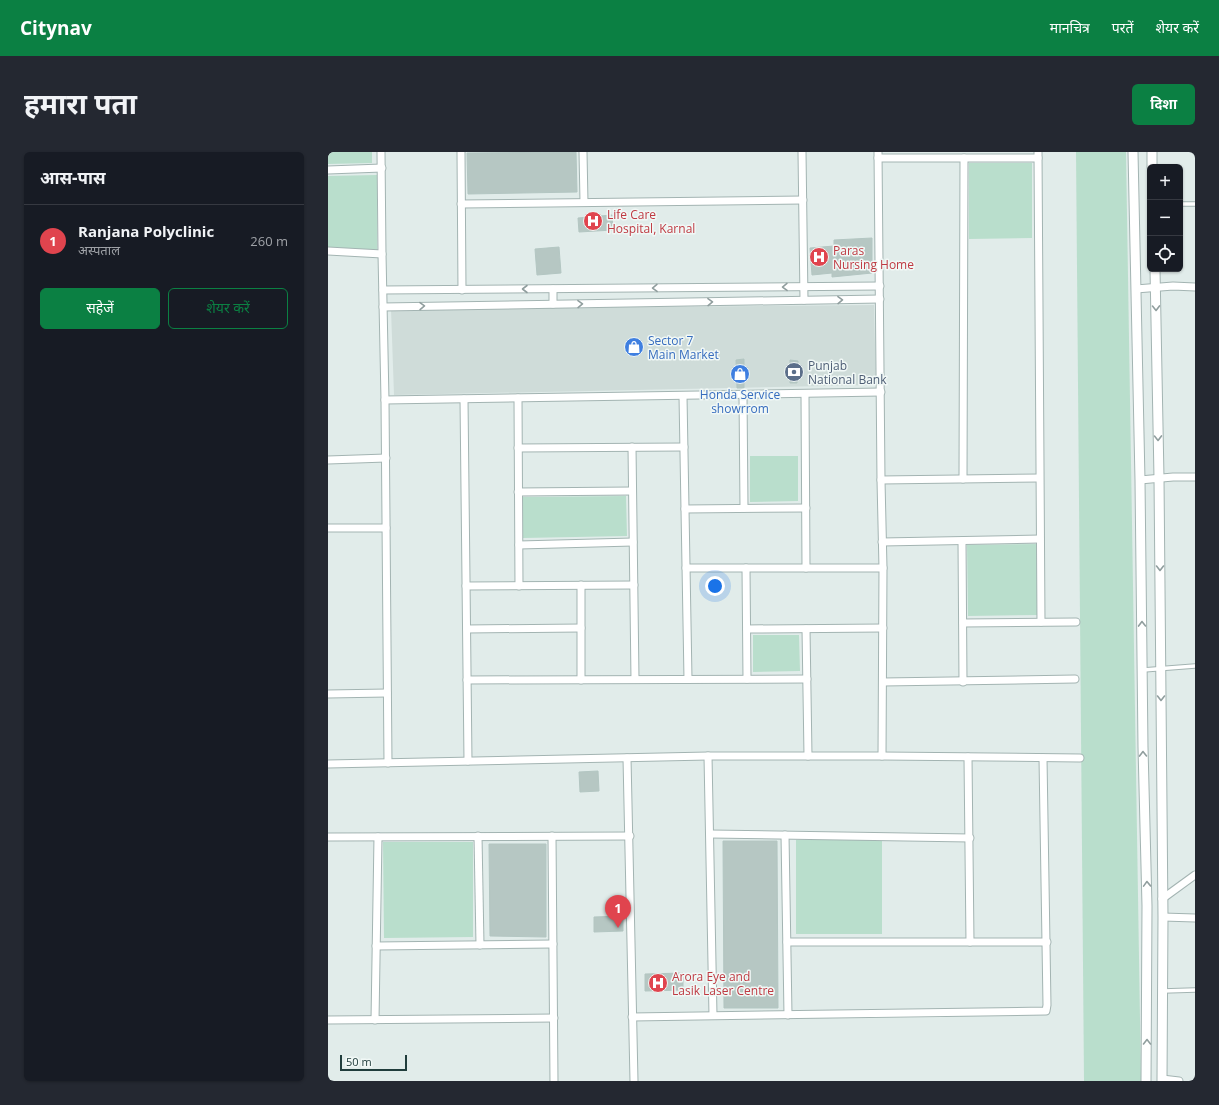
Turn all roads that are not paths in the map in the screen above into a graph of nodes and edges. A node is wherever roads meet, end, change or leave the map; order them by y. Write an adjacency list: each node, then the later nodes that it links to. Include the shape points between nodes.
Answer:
1 (382, 152): 11 (street)
2 (460, 152): 15 (street)
3 (583, 152): 14 (street)
4 (802, 152): 13 (street)
5 (1133, 152): 27 (street)
6 (1152, 152): 10 (street)
7 (878, 155): 9 (street); 22 (street)
8 (1038, 155): 9 (street); 47 (street)
9 (964, 158): 50 (street)
10 (1152, 164)
11 (382, 168): 12 (street); 19 (street)
12 (328, 170)
13 (803, 200): 14 (street); 21 (street)
14 (584, 202): 15 (street)
15 (461, 204): 29 (street)
16 (1183, 204): 17 (lane)
17 (1195, 204)
18 (328, 251): 19 (street)
19 (382, 254): 28 (street)
20 (1155, 272): 23 (street)
21 (804, 286): 22 (street); 25 (street, one-way to 25); 31 (street)
22 (880, 286): 30 (street)
23 (1156, 286): 24 (street); 27 (street); 48 (street, one-way to 48)
24 (1195, 287)
25 (686, 288): 26 (street, one-way to 26); 32 (street)
26 (553, 289): 29 (street, one-way to 29); 33 (street)
27 (1136, 289): 52 (street)
28 (383, 290): 29 (street); 34 (street)
29 (462, 290)
30 (880, 299): 31 (street, one-way to 30); 35 (street)
31 (804, 300): 32 (street, one-way to 31)
32 (686, 302): 33 (street, one-way to 32)
33 (553, 304): 34 (street, one-way to 33)
34 (383, 307): 41 (street)
35 (881, 392): 36 (street); 51 (street)
36 (805, 394): 37 (street); 56 (street)
37 (743, 395): 38 (street); 55 (street)
38 (684, 396): 39 (street); 43 (street)
39 (518, 398): 40 (street); 44 (street)
40 (464, 399): 41 (street); 71 (street)
41 (385, 400): 45 (street)
42 (632, 447): 43 (street); 44 (street); 53 (street)
43 (684, 447): 57 (street)
44 (518, 448): 54 (street)
45 (386, 458): 46 (street); 59 (street)
46 (328, 460)
47 (1039, 478): 50 (street); 60 (street)
48 (1159, 478): 49 (street); 52 (street); 82 (street, one-way to 82)
49 (1195, 478)
50 (963, 479): 51 (street)
51 (881, 480): 63 (street)
52 (1140, 480): 83 (street, one-way to 52)
53 (632, 491): 54 (street); 62 (street)
54 (518, 492): 64 (street)
55 (744, 508): 56 (street); 57 (street)
56 (806, 508): 67 (street)
57 (685, 509): 65 (street)
58 (328, 528): 59 (street)
59 (386, 528): 93 (street)
60 (1040, 539): 61 (street); 73 (street)
61 (962, 541): 63 (street); 75 (street)
62 (633, 542): 64 (street); 70 (street)
63 (882, 542): 68 (street)
64 (518, 545): 72 (street)
65 (686, 568): 66 (street); 84 (street)
66 (746, 568): 67 (street); 79 (street)
67 (806, 568): 68 (street)
68 (883, 568): 77 (street)
69 (581, 585): 70 (street); 72 (street); 76 (street)
70 (634, 585): 89 (street)
71 (466, 586): 72 (street); 78 (street)
72 (519, 586)
73 (1041, 622): 74 (street); 75 (street)
74 (1076, 622)
75 (963, 623): 92 (street)
76 (581, 628): 78 (street); 88 (street)
77 (883, 628): 80 (street); 91 (street)
78 (466, 629): 87 (street)
79 (747, 629): 80 (street); 85 (street)
80 (806, 629): 86 (street)
81 (1195, 666): 82 (lane)
82 (1160, 669): 83 (lane); 114 (street, one-way to 114)
83 (1142, 670): 115 (street, one-way to 83)
84 (688, 679): 85 (street); 89 (street)
85 (747, 679): 86 (street)
86 (807, 679): 96 (street)
87 (467, 680): 88 (street); 102 (street)
88 (581, 680): 89 (street)
89 (635, 680)
90 (1075, 680): 92 (street)
91 (883, 682): 92 (street); 97 (street)
92 (964, 682)
93 (387, 693): 94 (street); 103 (street)
94 (328, 694)
95 (708, 756): 96 (street); 99 (street); 105 (street)
96 (808, 756): 97 (street)
97 (882, 756): 98 (street)
98 (968, 757): 100 (street); 112 (street)
99 (628, 758): 102 (street); 110 (street)
100 (1043, 758): 101 (street); 120 (street)
101 (1080, 758)
102 (468, 761): 103 (street)
103 (388, 763): 104 (street)
104 (328, 764)
105 (710, 834): 106 (street); 126 (street)
106 (784, 835): 112 (street); 118 (street)
107 (378, 836): 108 (street); 111 (street); 123 (street)
108 (478, 836): 109 (street); 122 (street)
109 (552, 836): 110 (street); 121 (street)
110 (630, 836): 128 (street)
111 (328, 837)
112 (970, 838): 119 (street)
113 (1195, 875): 114 (street)
114 (1162, 902): 115 (street); 116 (street)
115 (1147, 906): 135 (street, one-way to 115)
116 (1162, 917): 117 (street); 125 (street)
117 (1195, 918)
118 (787, 942): 119 (street); 127 (street)
119 (970, 942): 120 (street)
120 (1047, 942): 127 (street, via 1046,1011)
121 (553, 944): 122 (street); 129 (street)
122 (480, 945): 123 (street)
123 (376, 946): 131 (street)
124 (1195, 990): 125 (lane)
125 (1162, 991): 132 (street)
126 (713, 1015): 127 (street); 128 (street)
127 (788, 1015)
128 (632, 1017): 134 (street)
129 (554, 1018): 131 (street); 133 (street)
130 (328, 1020): 131 (street)
131 (375, 1020)
132 (1162, 1080): 136 (street)
133 (554, 1081)
134 (634, 1081)
135 (1146, 1081)
136 (1179, 1081)

